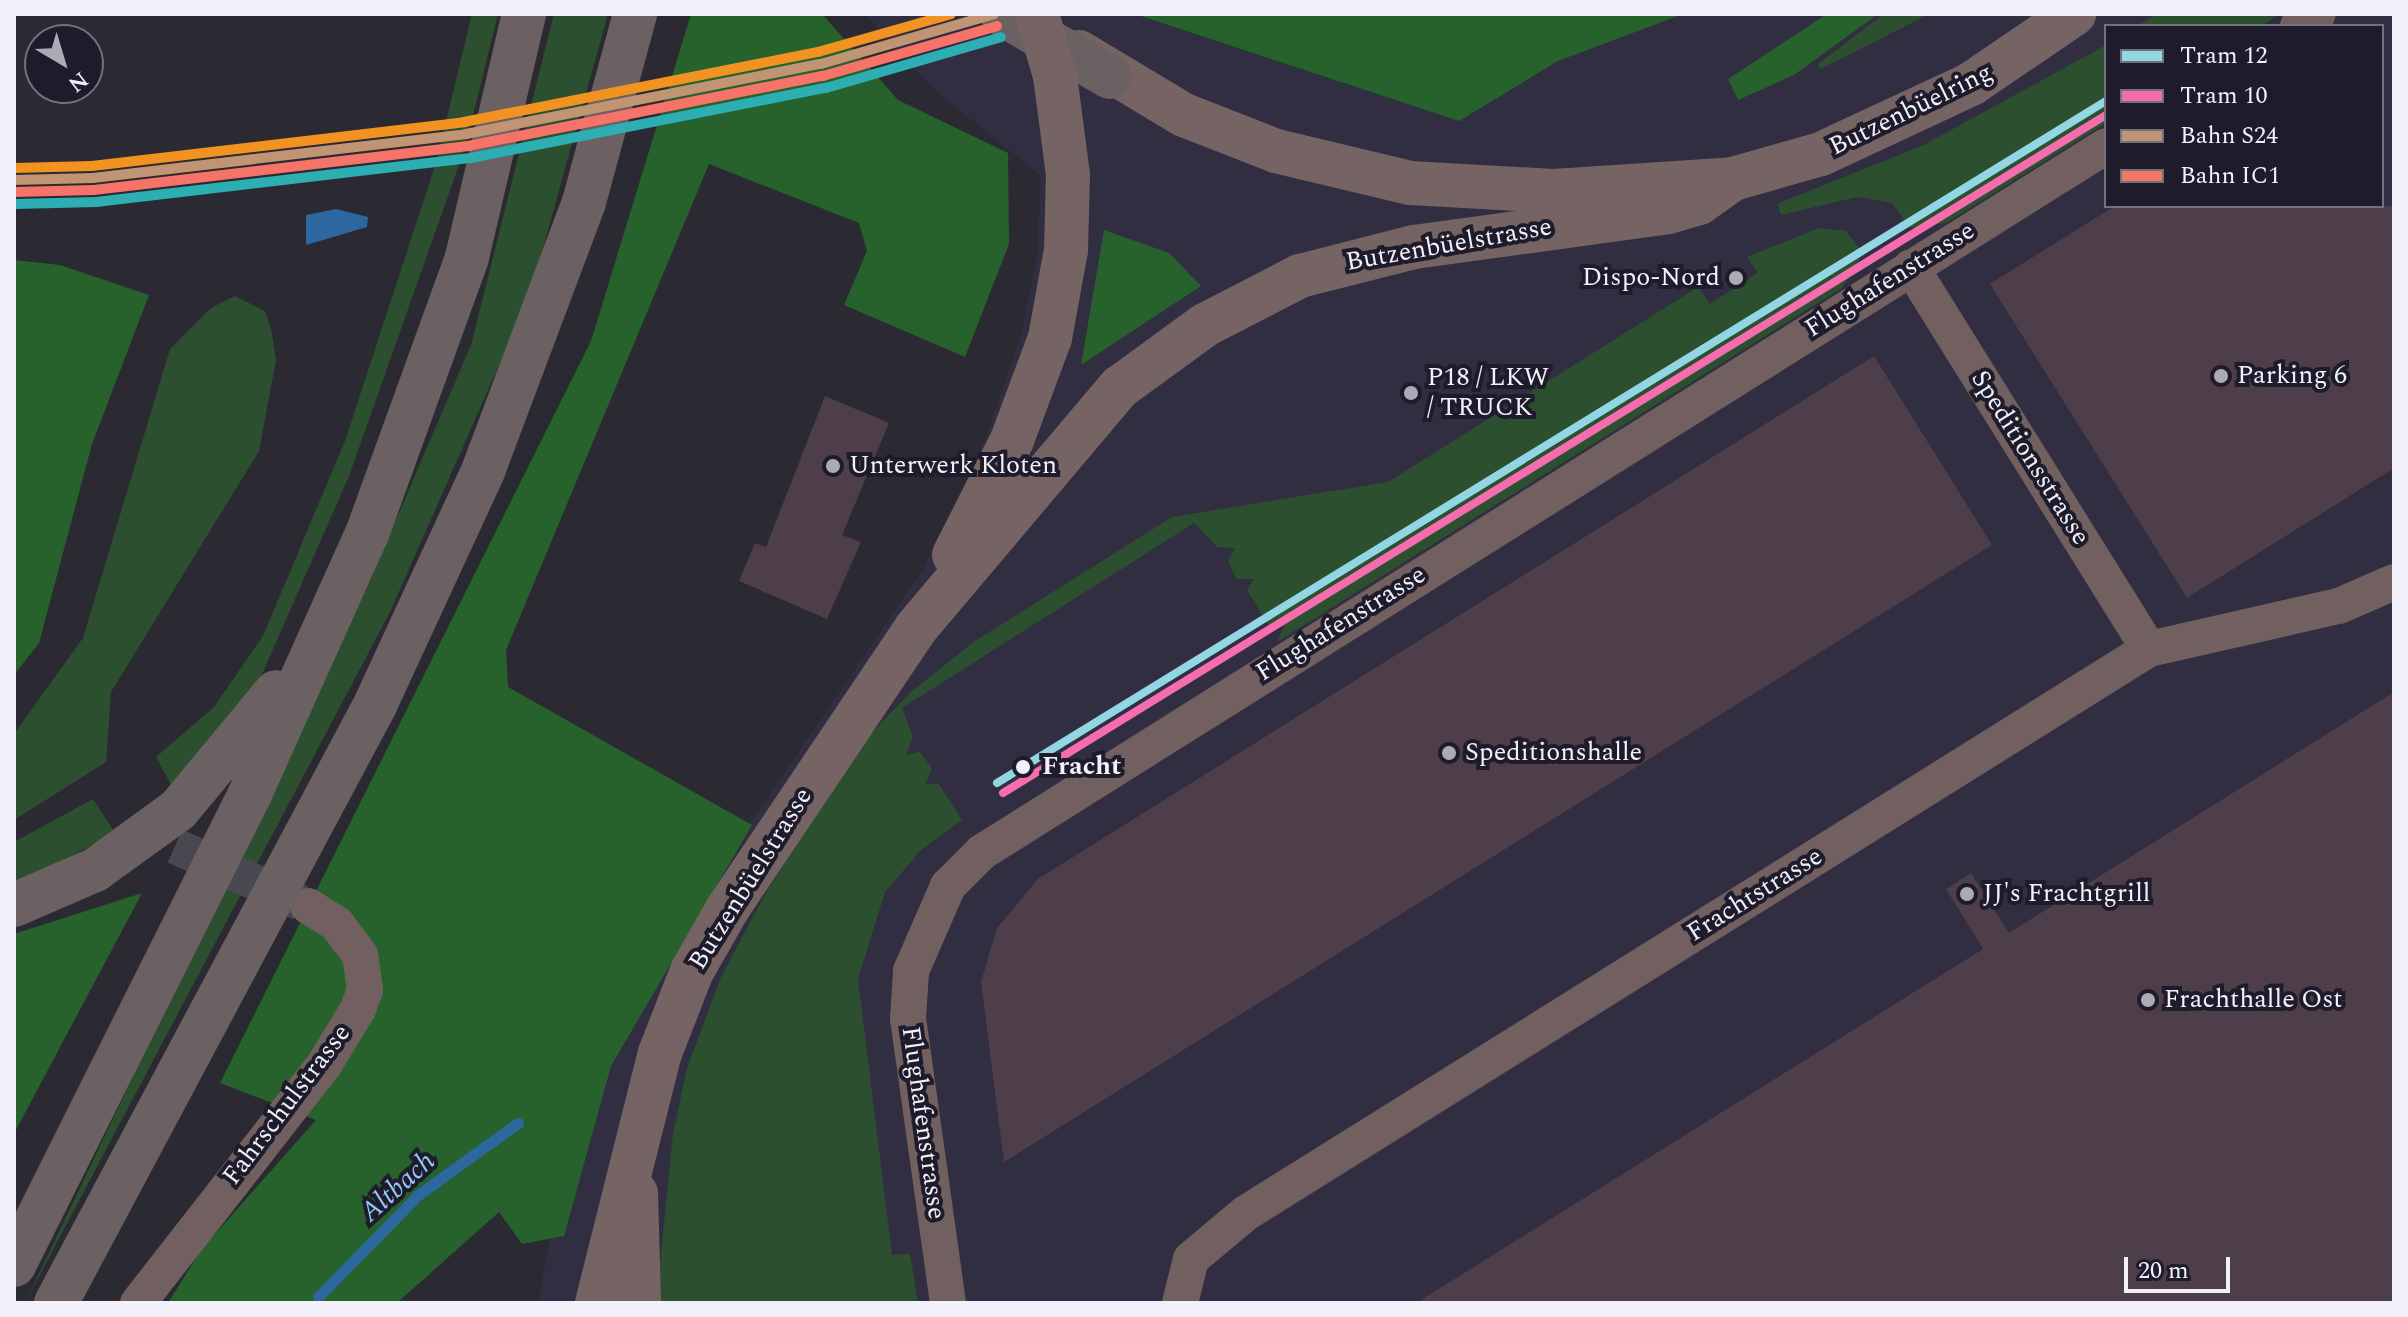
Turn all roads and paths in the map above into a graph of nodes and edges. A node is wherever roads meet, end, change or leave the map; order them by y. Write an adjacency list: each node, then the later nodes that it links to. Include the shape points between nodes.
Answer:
1 (524, 14): 12 (highway, via 467,257 402,448)
2 (635, 14): 19 (highway, via 584,202 483,471 375,705)
3 (1002, 14): 7 (highway)
4 (1029, 14): 7 (main road)
5 (1037, 14): 13 (main road, Butzenbüelstrasse, bridge, via 1055,76 1068,175 1061,289 1039,372)
6 (2074, 14): 9 (main road, Butzenbüelring, via 2009,63 1894,123)
7 (1110, 77): 9 (main road, via 1276,151 1410,183 1554,191)
8 (2104, 147): 10 (street, Flughafenstrasse)
9 (1733, 179): 13 (main road, Butzenbüelstrasse, via 1699,203 1668,212 1414,247 1300,276 1253,298 1120,387)
10 (1911, 267): 14 (street, Speditionsstrasse); 23 (street, Flughafenstrasse, via 1021,825 948,886 911,971 908,1019)
11 (2394, 582): 14 (street, Frachtstrasse, via 2339,606)
12 (330, 619): 15 (highway, via 231,754 178,810 95,870); 18 (highway)
13 (916, 628): 17 (main road, Butzenbüelstrasse, via 692,971 660,1053)
14 (2149, 649): 24 (street, Frachtstrasse, via 1246,1213 1191,1259)
15 (14, 905)
16 (308, 906): 20 (street, Fahrschulstrasse, via 337,924 360,955 365,990 358,1009 324,1065)
17 (635, 1155): 21 (main road, Butzenbüelstrasse); 22 (main road, Butzenbüelstrasse)
18 (14, 1265)
19 (56, 1303)
20 (138, 1303)
21 (597, 1303)
22 (639, 1303)
23 (948, 1303)
24 (1180, 1303)

